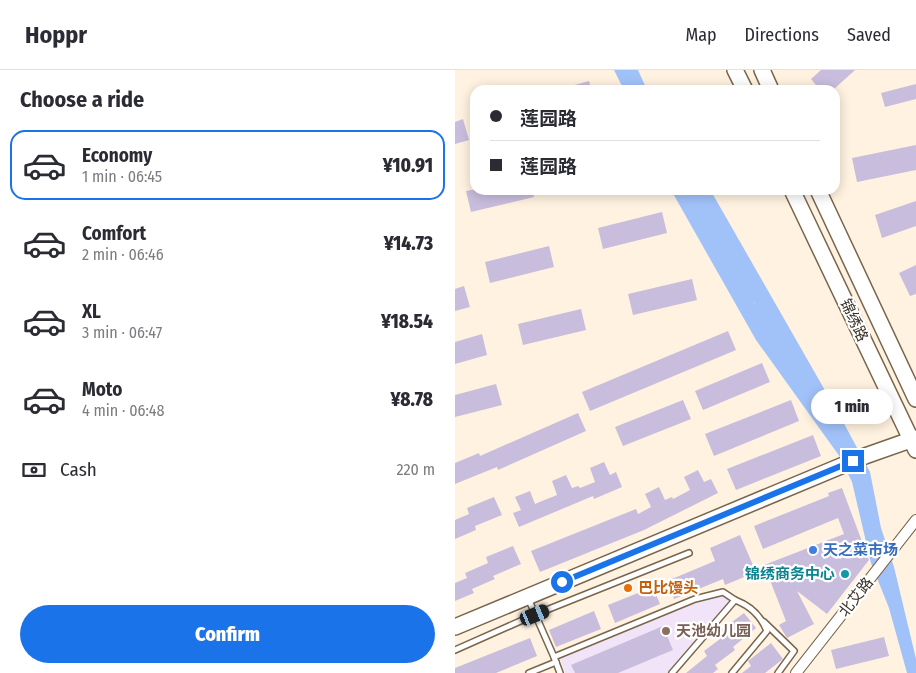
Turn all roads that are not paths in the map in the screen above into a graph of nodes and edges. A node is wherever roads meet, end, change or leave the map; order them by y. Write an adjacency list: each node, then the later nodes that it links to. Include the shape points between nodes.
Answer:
1 (735, 70): 3 (main road)
2 (762, 70): 4 (main road)
3 (742, 85)
4 (769, 85)
5 (794, 195): 8 (main road, 锦绣路)
6 (820, 195): 7 (main road, 锦绣路)
7 (916, 399)
8 (914, 442): 11 (main road, via 865,456)
9 (916, 520): 23 (street, 北艾路)
10 (689, 553): 13 (lane)
11 (527, 597): 13 (lane); 15 (main road)
12 (735, 600): 14 (lane, via 748,605); 17 (lane, via 723,592 695,599); 20 (lane)
13 (535, 615): 16 (lane); 17 (lane)
14 (763, 621): 21 (lane, via 767,632); 22 (lane, via 794,650)
15 (455, 627)
16 (455, 650)
17 (555, 659): 18 (lane); 19 (lane)
18 (529, 673)
19 (560, 673)
20 (672, 673)
21 (732, 673)
22 (778, 673)
23 (796, 673)

